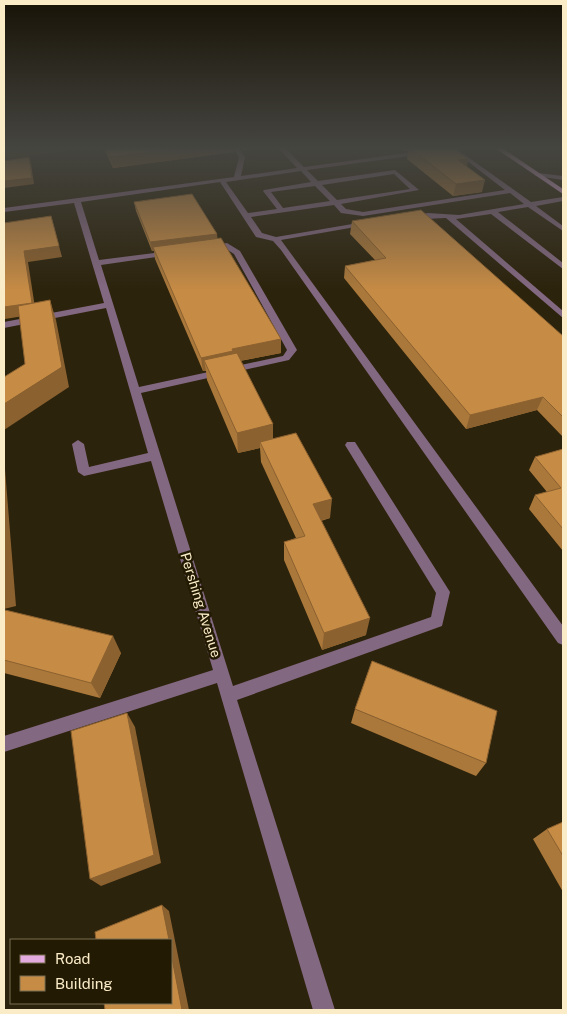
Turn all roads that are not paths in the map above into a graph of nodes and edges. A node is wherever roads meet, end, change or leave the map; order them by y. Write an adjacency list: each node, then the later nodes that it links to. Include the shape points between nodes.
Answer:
1 (111, 195): 9 (street)
2 (232, 195): 15 (street)
3 (269, 195): 13 (street)
4 (328, 195): 10 (street)
5 (380, 195): 10 (street)
6 (483, 195): 10 (street, via 363,214 344,211)
7 (517, 195): 11 (street)
8 (563, 198): 11 (street)
9 (77, 200): 12 (street); 23 (street, Pershing Avenue)
10 (335, 202): 13 (street)
11 (529, 205): 14 (street); 19 (street)
12 (4, 210)
13 (282, 211): 15 (street)
14 (492, 211): 16 (street); 24 (street)
15 (246, 216): 20 (street, via 260,235)
16 (448, 216): 17 (street); 26 (street)
17 (401, 218)
18 (373, 222): 20 (street)
19 (563, 228)
20 (276, 239): 32 (street)
21 (202, 249): 28 (street, via 227,246 236,252 292,350 286,358)
22 (177, 252): 23 (street)
23 (97, 263): 25 (street, Pershing Avenue)
24 (563, 267)
25 (110, 305): 27 (street); 28 (street, Pershing Avenue)
26 (563, 315)
27 (4, 325)
28 (136, 391): 31 (street, Pershing Avenue)
29 (78, 444): 31 (street, via 84,472)
30 (351, 446): 34 (street, via 443,592 437,621)
31 (155, 456): 33 (street, Pershing Avenue)
32 (563, 638)
33 (222, 674): 34 (street, Pershing Avenue); 35 (street)
34 (228, 696): 36 (street, Pershing Avenue)
35 (4, 744)
36 (324, 1010)

